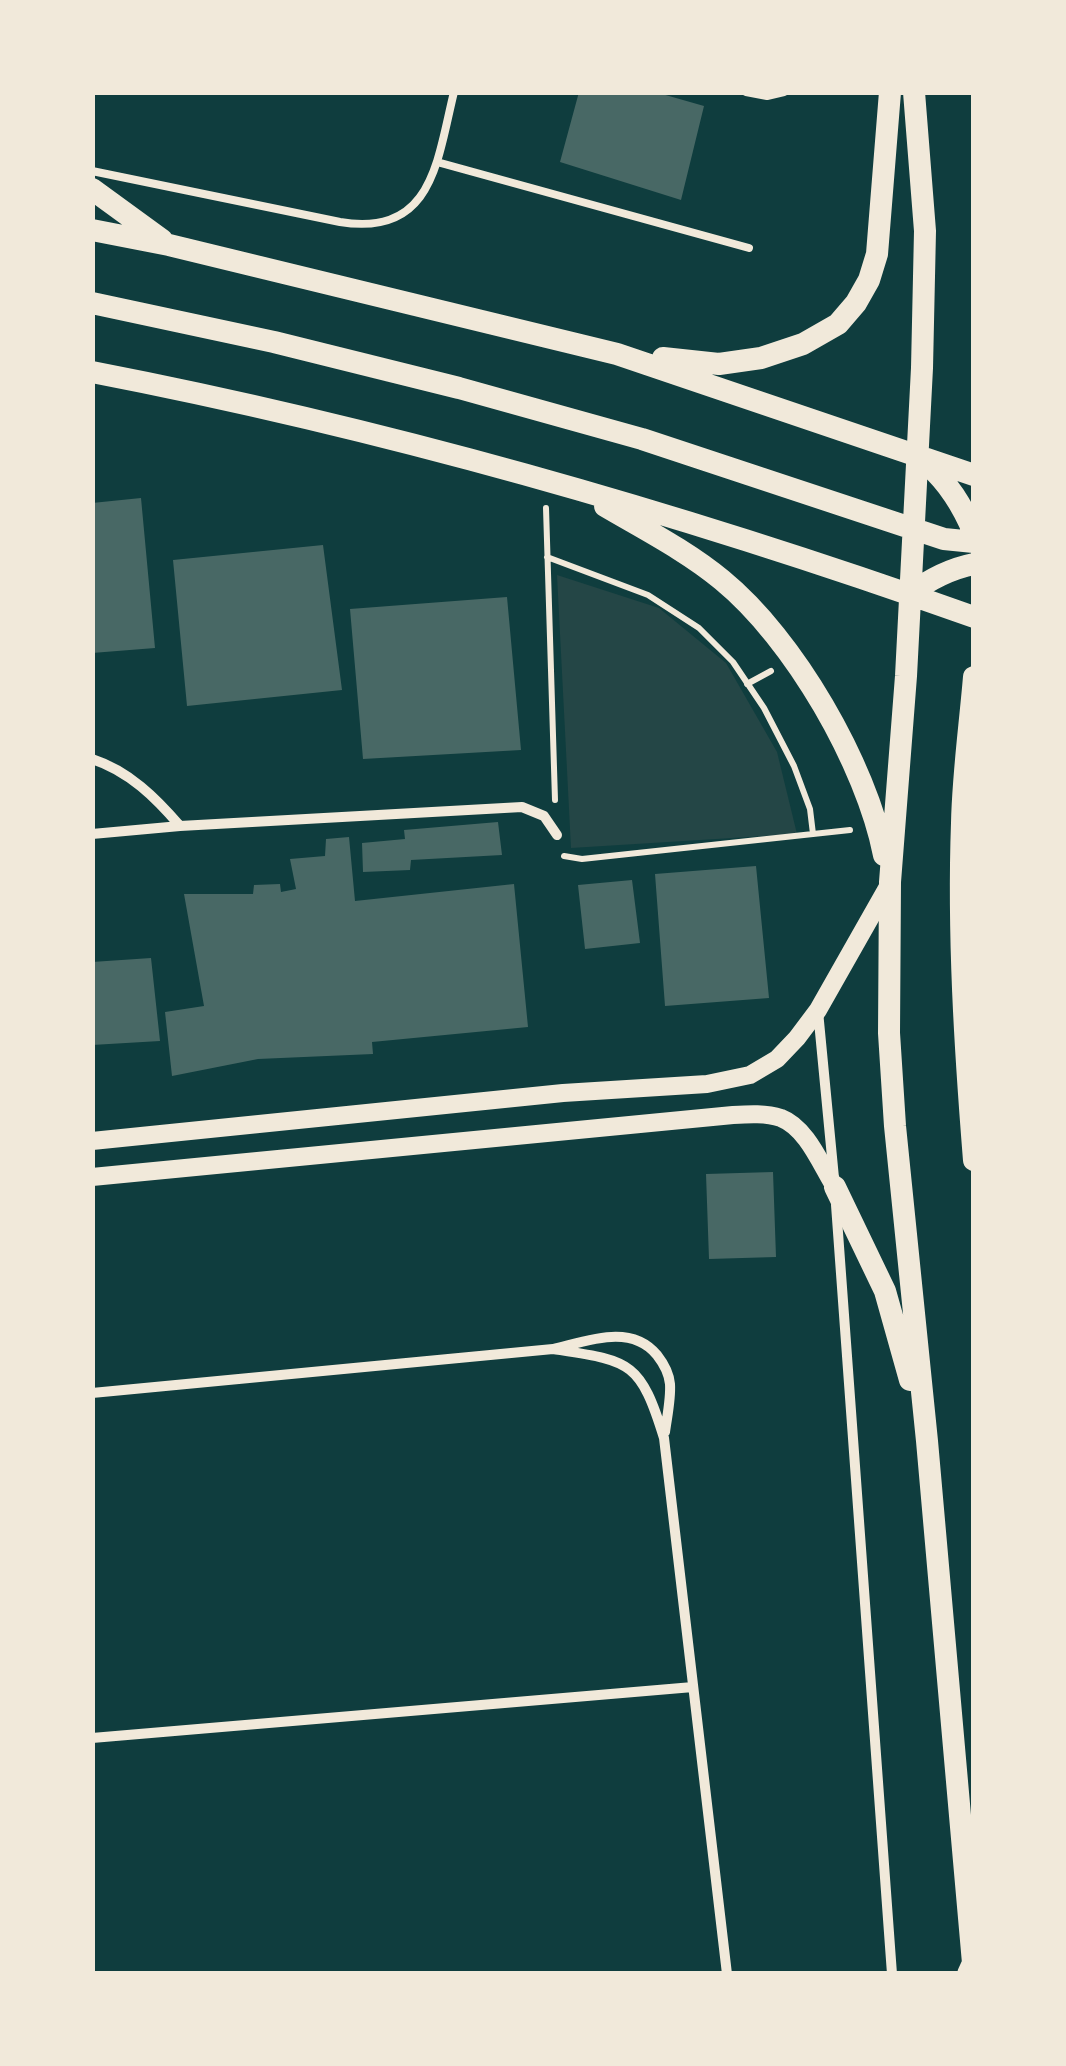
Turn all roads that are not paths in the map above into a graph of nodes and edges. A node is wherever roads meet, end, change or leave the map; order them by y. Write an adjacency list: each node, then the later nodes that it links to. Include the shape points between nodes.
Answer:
1 (454, 92): 6 (lane)
2 (746, 92): 3 (lane)
3 (784, 92)
4 (890, 92): 13 (main road, via 876,254 856,304 838,324 803,344 719,364)
5 (914, 92): 15 (main road, via 925,231)
6 (437, 162): 7 (lane, via 430,183 402,214 361,226); 11 (lane)
7 (92, 171)
8 (92, 189): 10 (main road)
9 (92, 230): 10 (main road)
10 (169, 245): 13 (main road)
11 (750, 248)
12 (92, 303): 18 (main road, via 459,388 642,439)
13 (617, 354): 15 (main road)
14 (92, 372): 17 (main road, via 286,414)
15 (916, 455): 16 (main road); 18 (main road); 19 (main road, via 943,478)
16 (974, 475)
17 (576, 490): 22 (main road); 29 (main road, via 721,579 802,670 865,793)
18 (913, 528): 20 (main road); 22 (main road)
19 (974, 534)
20 (974, 542)
21 (974, 564): 22 (main road)
22 (910, 594): 23 (main road); 29 (main road)
23 (974, 616)
24 (974, 677): 32 (main road, via 961,914)
25 (92, 759): 26 (street, via 132,778)
26 (180, 826): 27 (street); 28 (street, via 522,807 544,816)
27 (92, 834)
28 (557, 836)
29 (890, 882): 30 (street); 38 (main road, via 894,1126)
30 (818, 1010): 31 (street, via 777,1059 732,1080); 34 (street)
31 (92, 1140)
32 (974, 1160)
33 (92, 1178): 34 (street, via 758,1114 782,1118 796,1129)
34 (834, 1187): 38 (main road, via 885,1291); 43 (street)
35 (552, 1349): 36 (street); 37 (street, via 606,1357 635,1374); 37 (street, via 624,1336 652,1349 668,1374)
36 (92, 1393)
37 (664, 1438): 39 (street)
38 (927, 1441): 41 (main road)
39 (692, 1687): 40 (street); 42 (street)
40 (92, 1738)
41 (974, 1963): 44 (main road)
42 (727, 1974)
43 (892, 1974)
44 (968, 1974)

